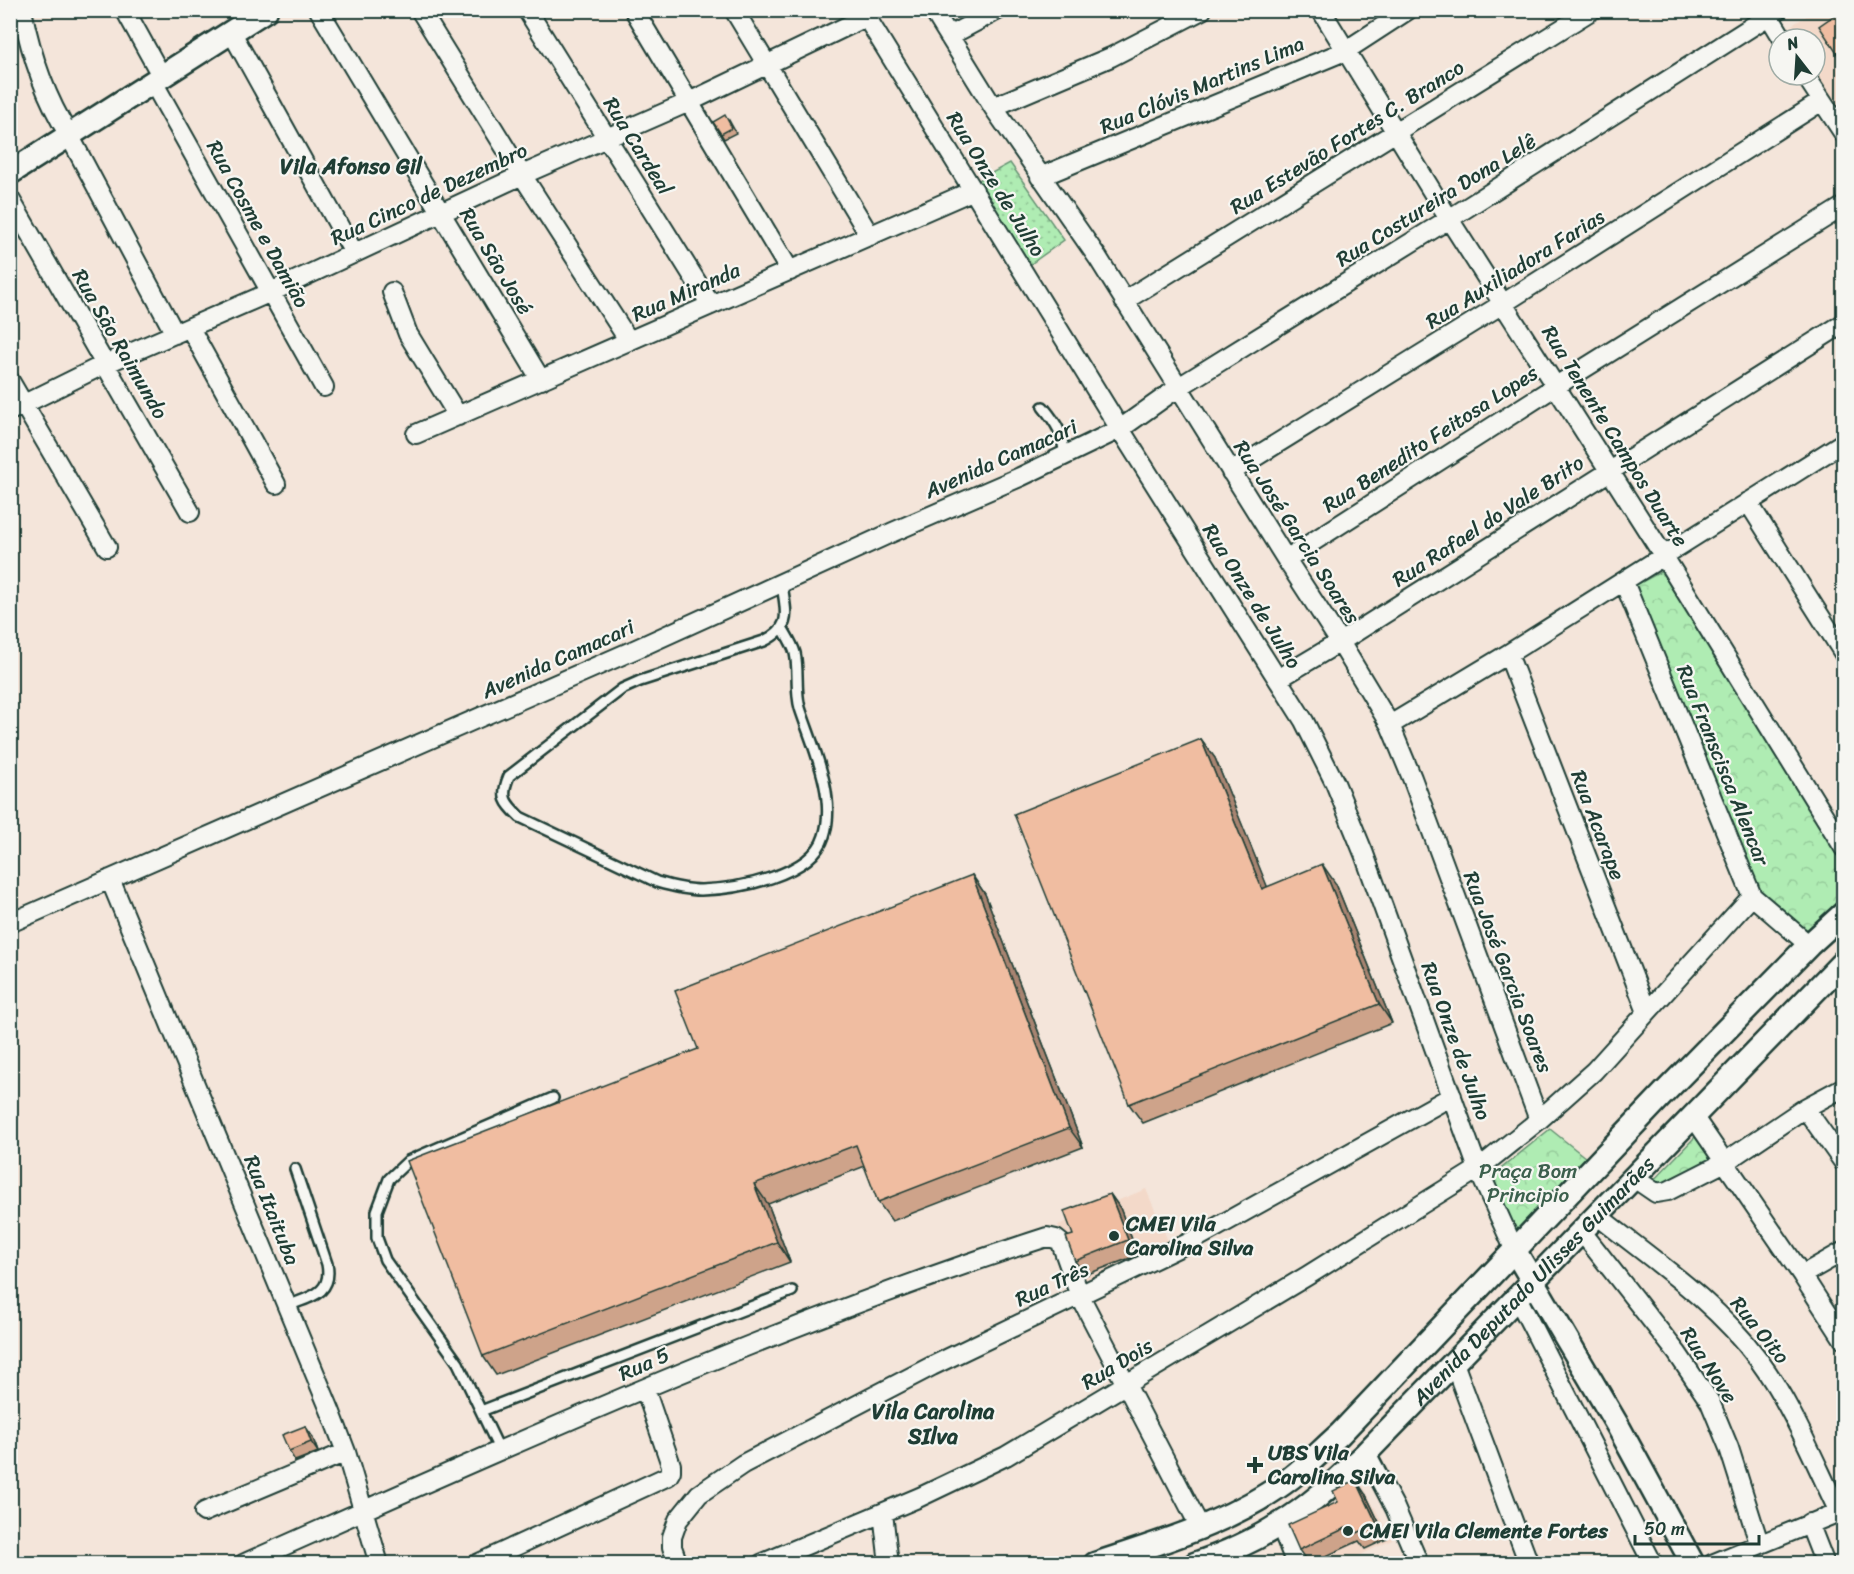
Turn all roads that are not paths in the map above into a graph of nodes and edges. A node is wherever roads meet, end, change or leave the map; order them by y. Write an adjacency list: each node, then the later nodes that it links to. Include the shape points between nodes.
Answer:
1 (22, 10): 28 (street, via 33,56 56,114)
2 (125, 10): 21 (street)
3 (267, 10): 17 (street)
4 (319, 10): 36 (street, Rua São José)
5 (420, 10): 31 (street)
6 (527, 10): 29 (street, Rua Cardeal)
7 (634, 10): 24 (street)
8 (734, 10): 20 (street)
9 (933, 10): 18 (street, Rua José Garcia Soares)
10 (998, 10): 18 (street)
11 (1202, 10): 25 (street, via 1111,57)
12 (1321, 10): 19 (street)
13 (1408, 10): 19 (street, Rua Clóvis Martins Lima)
14 (1592, 10): 26 (street, Rua Estevão Fortes C. Branco)
15 (864, 14): 20 (street, Rua Cinco de Dezembro); 33 (street, Rua Onze de Julho)
16 (1774, 14): 37 (street, Rua Costureira Dona Lelê)
17 (232, 33): 21 (street); 39 (street)
18 (949, 36): 25 (street, Rua José Garcia Soares)
19 (1345, 51): 26 (street, Rua Tenente Campos Duarte); 32 (street, Rua Clóvis Martins Lima)
20 (767, 66): 24 (street, Rua Cinco de Dezembro); 38 (street)
21 (158, 80): 28 (street); 41 (street, Rua Cosme e Damião)
22 (1813, 87): 23 (street)
23 (1822, 101): 27 (street); 44 (street, Rua Auxiliadora Farias)
24 (689, 102): 29 (street, Rua Cinco de Dezembro); 40 (street)
25 (993, 107): 32 (street, Rua José Garcia Soares)
26 (1396, 133): 37 (street, Rua Tenente Campos Duarte); 43 (street, Rua Estevão Fortes C. Branco)
27 (1844, 134)
28 (69, 135): 30 (street); 47 (street)
29 (607, 139): 31 (street, Rua Cinco de Dezembro); 45 (street, Rua Cardeal)
30 (10, 173)
31 (522, 175): 36 (street, Rua Cinco de Dezembro); 48 (street)
32 (1040, 177): 43 (street, Rua José Garcia Soares)
33 (974, 190): 38 (street, Rua Miranda); 58 (street, Rua Onze de Julho)
34 (10, 199): 49 (street, Rua São Raimundo)
35 (1844, 206): 52 (street, Rua Benedito Feitosa Lopes)
36 (440, 212): 39 (street, Rua Cinco de Dezembro); 50 (street, Rua São José)
37 (1449, 219): 44 (street, Rua Tenente Campos Duarte); 54 (street, Rua Costureira Dona Lelê)
38 (870, 236): 40 (street, Rua Miranda)
39 (354, 254): 41 (street, Rua Cinco de Dezembro)
40 (790, 271): 45 (street, Rua Miranda)
41 (271, 292): 47 (street, Rua Cinco de Dezembro); 53 (street, Rua Cosme e Damião)
42 (392, 292): 57 (street, via 408,334)
43 (1124, 301): 54 (street, Rua José Garcia Soares)
44 (1504, 303): 52 (street, Rua Tenente Campos Duarte); 63 (street, Rua Auxiliadora Farias)
45 (711, 305): 48 (street, Rua Miranda)
46 (1844, 323): 62 (street, Rua Rafael do Vale Brito)
47 (182, 331): 49 (street, Rua Cinco de Dezembro); 64 (street)
48 (629, 341): 50 (street, Rua Miranda)
49 (105, 364): 56 (street, Rua Cinco de Dezembro); 66 (street, Rua São Raimundo)
50 (541, 380): 57 (street, Rua Miranda)
51 (10, 381): 56 (street)
52 (1556, 386): 62 (street, Rua Tenente Campos Duarte); 69 (street, Rua Benedito Feitosa Lopes)
53 (324, 387)
54 (1179, 387): 58 (street, Rua Costureira Dona Lelê); 63 (street, Rua José Garcia Soares)
55 (1043, 407): 61 (lane, via 1060,430)
56 (17, 408): 67 (street)
57 (458, 416): 59 (street, Rua Miranda)
58 (1120, 429): 61 (street, Avenida Camacari); 76 (street, Rua Onze de Julho)
59 (416, 434)
60 (1841, 450): 65 (street)
61 (1065, 456): 71 (street, Avenida Camacari)
62 (1608, 470): 68 (street, Rua Tenente Campos Duarte); 73 (street, Rua Rafael do Vale Brito)
63 (1231, 472): 69 (street, Rua José Garcia Soares)
64 (276, 484)
65 (1748, 502): 68 (street); 75 (street)
66 (190, 512)
67 (107, 547)
68 (1663, 555): 70 (street); 78 (street, Rua Tenente Campos Duarte)
69 (1286, 559): 73 (street, Rua José Garcia Soares)
70 (1624, 582): 74 (street); 80 (street, Rua Franscisca Alencar)
71 (782, 583): 72 (lane); 79 (street, Avenida Camacari)
72 (783, 629): 72 (lane, via 764,641 622,689 509,776 504,788 508,806 520,817 674,887 700,890 747,885 794,869 813,855 824,837 827,807 820,766 799,705 795,651)
73 (1340, 642): 76 (street, Rua Rafael do Vale Brito); 77 (street, Rua José Garcia Soares)
74 (1508, 654): 77 (street); 85 (street, Rua Acarape)
75 (1844, 654)
76 (1278, 679): 87 (street, Rua Onze de Julho, via 1335,783)
77 (1390, 725): 91 (street, Rua José Garcia Soares)
78 (1844, 848)
79 (111, 879): 82 (street, Avenida Camacari); 105 (street, Rua Itaituba)
80 (1752, 896): 83 (street, Rua Franscisca Alencar); 85 (street, Rua Dois)
81 (1844, 913): 83 (street, Avenida Deputado Ulisses Guimarães)
82 (10, 923)
83 (1809, 945): 98 (street, Avenida Deputado Ulisses Guimarães)
84 (1844, 961): 90 (street, Avenida Deputado Ulisses Guimarães)
85 (1647, 1012): 91 (street, Rua Dois, via 1594,1071)
86 (1844, 1087): 89 (street)
87 (1452, 1096): 95 (street, Rua Onze de Julho); 103 (street, Rua Três, via 1188,1243)
88 (553, 1098): 110 (lane, via 408,1161 388,1179 377,1211 377,1238 385,1260 458,1363)
89 (1805, 1108): 92 (street); 93 (street)
90 (1693, 1116): 92 (street); 96 (street, Avenida Deputado Ulisses Guimarães)
91 (1539, 1120): 95 (street, Rua Dois)
92 (1725, 1162): 96 (street, via 1662,1193 1651,1191); 100 (street)
93 (1844, 1163)
94 (295, 1169): 105 (lane, via 329,1275 327,1285 317,1294)
95 (1478, 1169): 98 (street, Rua Onze de Julho); 108 (street, Rua Dois)
96 (1634, 1178): 97 (street, Avenida Deputado Ulisses Guimarães)
97 (1590, 1224): 101 (street, Avenida Deputado Ulisses Guimarães); 115 (street, Rua Oito, via 1709,1304 1757,1358 1777,1388); 121 (street, Rua Nove, via 1710,1402)
98 (1515, 1251): 101 (street); 120 (street, Avenida Deputado Ulisses Guimarães, via 1340,1434 1292,1477 1260,1498)
99 (1844, 1251): 100 (street)
100 (1802, 1275): 106 (street)
101 (1534, 1280): 104 (street, Avenida Deputado Ulisses Guimarães); 135 (street)
102 (792, 1291): 110 (lane)
103 (1080, 1296): 108 (street); 109 (street, Rua 5, via 1066,1254 1056,1239 1047,1237 921,1280); 126 (street, Rua Três, via 932,1366 743,1464 699,1494 678,1520 672,1537)
104 (1518, 1299): 107 (street, Avenida Deputado Ulisses Guimarães); 134 (street)
105 (287, 1306): 112 (street, Rua Itaituba)
106 (1844, 1340)
107 (1454, 1363): 113 (street, Avenida Deputado Ulisses Guimarães); 133 (street)
108 (1126, 1386): 117 (street, Rua Dois, via 1006,1456); 120 (street)
109 (645, 1389): 111 (street, Rua 5); 125 (street, via 670,1465 671,1471 664,1479)
110 (481, 1411): 111 (lane)
111 (500, 1451): 114 (street, Rua 5)
112 (346, 1452): 114 (street, Rua Itaituba); 116 (street)
113 (1366, 1453): 119 (street, Avenida Deputado Ulisses Guimarães, via 1317,1498); 132 (street)
114 (364, 1511): 123 (street, Rua 5); 124 (street, Rua Itaituba)
115 (1841, 1511): 118 (street)
116 (204, 1512)
117 (883, 1513): 127 (street, Rua Dois); 128 (street)
118 (1809, 1523): 121 (street); 137 (street)
119 (1280, 1524): 130 (street, Avenida Deputado Ulisses Guimarães); 131 (street)
120 (1200, 1527): 122 (street, Avenida Deputado Ulisses Guimarães)
121 (1759, 1544): 136 (street)
122 (1122, 1559): 129 (street, Avenida Deputado Ulisses Guimarães)
123 (243, 1563)
124 (380, 1563)
125 (477, 1563)
126 (678, 1563)
127 (761, 1563)
128 (889, 1563)
129 (1095, 1563)
130 (1195, 1563)
131 (1296, 1563)
132 (1419, 1563)
133 (1529, 1563)
134 (1653, 1563)
135 (1693, 1563)
136 (1712, 1563)
137 (1825, 1563)

